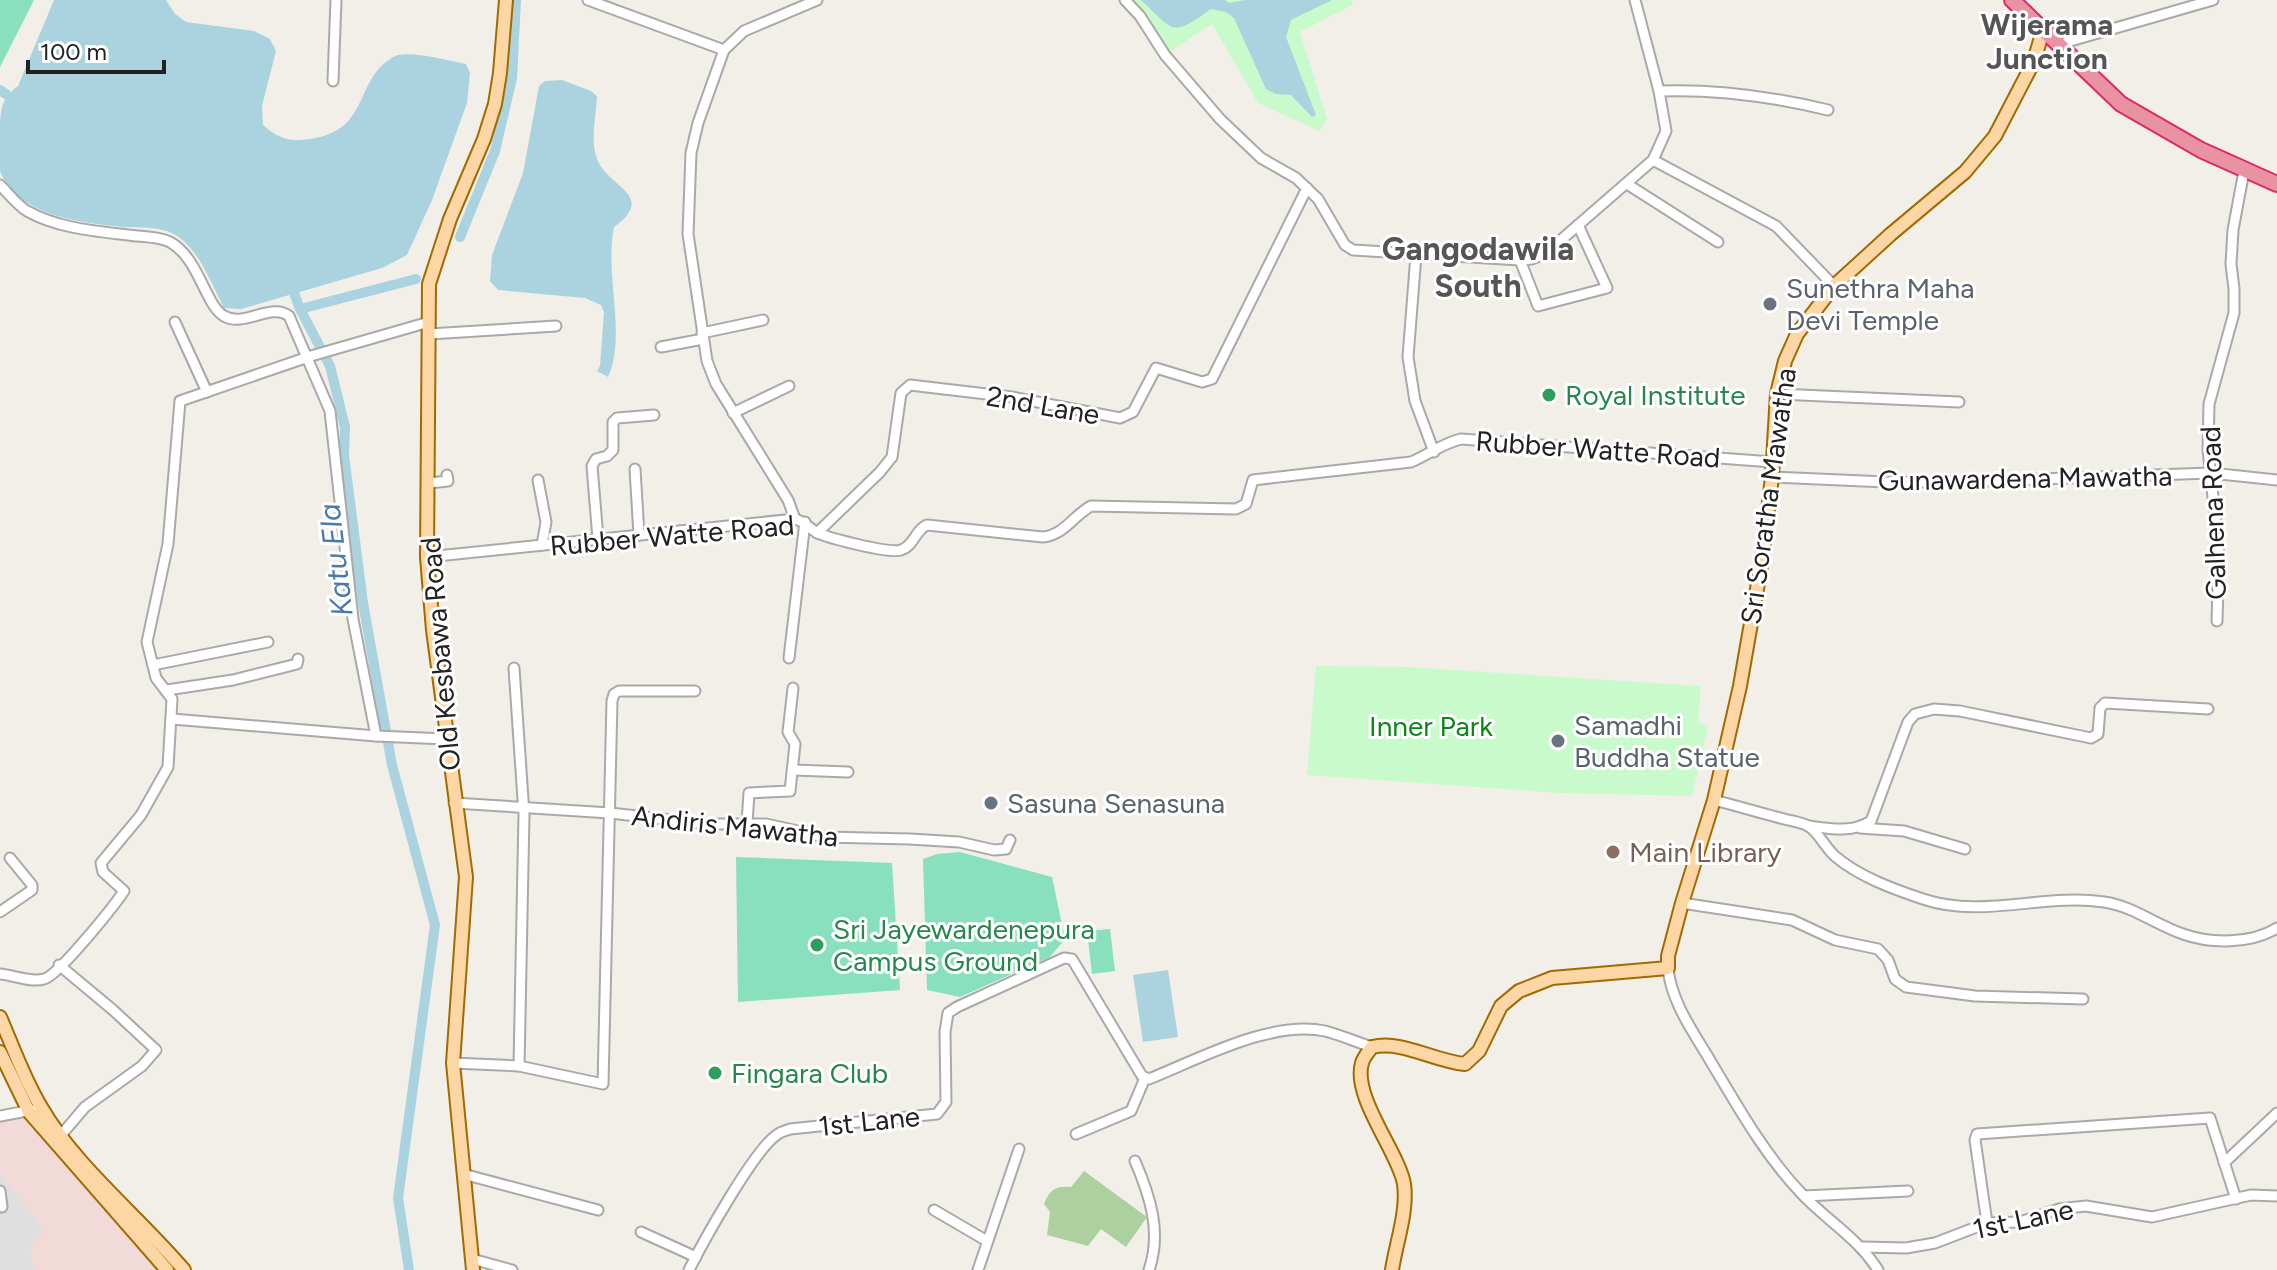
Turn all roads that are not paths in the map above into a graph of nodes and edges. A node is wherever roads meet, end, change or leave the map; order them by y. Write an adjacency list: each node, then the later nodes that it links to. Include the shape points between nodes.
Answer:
1 (336, 0): 13 (street)
2 (506, 0): 30 (main road, Old Kesbawa Road, via 495,104 429,284)
3 (588, 0): 11 (street)
4 (817, 0): 11 (street, via 744,31)
5 (1125, 0): 21 (street, via 1220,119 1261,158)
6 (1635, 0): 14 (street)
7 (2012, 0): 9 (highway)
8 (2213, 0): 10 (street)
9 (2044, 27): 10 (highway); 12 (main road, Sri Soratha Mawatha)
10 (2060, 44): 12 (main road, Sri Soratha Mawatha); 17 (highway, via 2121,104)
11 (724, 50): 31 (street, via 691,153 688,234)
12 (2034, 61): 26 (main road, Sri Soratha Mawatha, via 1995,136 1965,172)
13 (333, 81)
14 (1659, 91): 15 (street, via 1784,100); 16 (street, via 1666,131)
15 (1828, 110)
16 (1653, 160): 18 (street); 26 (street, via 1776,226)
17 (2244, 171): 19 (highway); 43 (street, Galhena Road, via 2233,230 2234,313 2209,404)
18 (1627, 184): 22 (street); 23 (street)
19 (2277, 184)
20 (0, 185): 33 (street, via 24,209 48,220 170,242 184,253 220,313 242,319 286,314)
21 (1307, 188): 24 (street, via 1353,250); 50 (street, 2nd Lane, via 1212,379 1202,382 1156,368 1133,412 1120,418 1012,397 904,387 892,457)
22 (1578, 225): 25 (street, via 1546,253); 25 (street, via 1607,288 1538,306)
23 (1718, 242)
24 (1416, 255): 25 (street); 40 (street, via 1408,357 1415,401)
25 (1520, 260)
26 (1834, 286): 36 (main road, Sri Soratha Mawatha, via 1797,334)
27 (763, 320): 31 (street)
28 (175, 322): 35 (street)
29 (556, 326): 30 (street)
30 (429, 328): 33 (street); 48 (main road, Old Kesbawa Road)
31 (703, 336): 32 (street); 38 (street, via 707,361)
32 (661, 347)
33 (309, 357): 35 (street); 66 (street, via 332,420 353,619)
34 (789, 386): 38 (street)
35 (207, 392): 59 (street, via 180,401 168,544 147,642)
36 (1777, 394): 37 (street); 41 (main road, Sri Soratha Mawatha)
37 (1959, 402)
38 (733, 413): 49 (street)
39 (654, 415): 52 (street, via 617,418 613,450 592,466)
40 (1434, 452): 41 (street, Rubber Watte Road, via 1461,439); 50 (street, Rubber Watte Road, via 1411,462 1253,480 1246,504 1236,509 1091,506 1055,536 927,525 902,550 886,552)
41 (1773, 462): 45 (main road, Sri Soratha Mawatha)
42 (635, 469): 51 (street)
43 (2211, 473): 45 (street, Gunawardena Mawatha, via 1987,482); 47 (street, Gunawardena Mawatha); 55 (street, Galhena Road, via 2219,555)
44 (447, 475): 48 (street, via 448,481)
45 (1772, 477): 70 (main road, Sri Soratha Mawatha, via 1745,656)
46 (538, 480): 53 (street, via 546,522)
47 (2277, 480)
48 (429, 483): 54 (main road, Old Kesbawa Road)
49 (800, 520): 50 (street, Rubber Watte Road); 51 (street, Rubber Watte Road); 57 (street)
50 (817, 533)
51 (639, 535): 52 (street, Rubber Watte Road)
52 (598, 539): 53 (street, Rubber Watte Road)
53 (542, 545): 54 (street, Rubber Watte Road)
54 (427, 557): 67 (main road, Old Kesbawa Road)
55 (2217, 621)
56 (268, 642): 59 (street)
57 (789, 658)
58 (298, 659): 62 (street, via 297,664 233,680)
59 (153, 665): 62 (street)
60 (514, 668): 72 (street)
61 (793, 688): 68 (street, via 788,732 795,744)
62 (167, 690): 65 (street)
63 (695, 691): 73 (street, via 614,694)
64 (2208, 709): 76 (street, via 2105,703 2098,734 2091,738 1960,711 1915,714 1871,821)
65 (172, 719): 66 (street); 83 (street, via 168,767 141,815 101,863 103,872 124,891)
66 (376, 736): 67 (street)
67 (446, 739): 71 (main road, Old Kesbawa Road)
68 (793, 770): 69 (street); 74 (street, via 790,791 749,793)
69 (848, 772)
70 (1714, 800): 75 (street); 80 (main road, Sri Soratha Mawatha)
71 (454, 803): 72 (street, Andiris Mawatha); 90 (main road, Old Kesbawa Road, via 466,894)
72 (523, 807): 73 (street, Andiris Mawatha); 91 (street)
73 (610, 813): 74 (street, Andiris Mawatha); 91 (street, via 603,1084)
74 (747, 823): 77 (street, Andiris Mawatha, via 825,837 959,842 994,850 1006,849)
75 (1809, 826): 76 (street); 82 (street, via 1849,866 1927,901 1984,908 2104,902 2184,935 2216,941)
76 (1860, 828): 78 (street, via 1904,831)
77 (1010, 840)
78 (1965, 849)
79 (10, 858): 81 (street, via 32,890)
80 (1682, 903): 84 (main road, Sri Soratha Mawatha); 86 (street, via 1792,920 1835,940 1878,949 1895,979 1906,987 1975,996)
81 (0, 912)
82 (2277, 928)
83 (59, 965): 85 (street, via 42,980); 97 (street, via 156,1050 85,1107)
84 (1668, 968): 88 (main road, via 1552,978 1519,991 1501,1006 1479,1051 1465,1064 1396,1046); 104 (street, via 1683,1014 1713,1065 1773,1162)
85 (0, 974)
86 (2083, 999)
87 (0, 1017): 93 (main road)
88 (1372, 1047): 92 (street, via 1324,1031 1293,1029 1244,1041); 122 (main road, via 1362,1063 1362,1079 1372,1115 1404,1181)
89 (0, 1052): 93 (main road)
90 (453, 1063): 91 (street); 101 (main road, Old Kesbawa Road)
91 (519, 1066)
92 (1145, 1078): 96 (street, via 1131,1111); 114 (street, 1st Lane, via 1072,959 1064,958 948,1013 946,1102 937,1114 777,1134)
93 (34, 1109): 95 (street); 97 (main road)
94 (2277, 1113): 100 (street)
95 (0, 1116)
96 (1076, 1134)
97 (57, 1140): 116 (main road); 117 (main road)
98 (1019, 1149): 112 (street)
99 (1135, 1161): 121 (street, via 1154,1220)
100 (2224, 1163): 106 (street); 110 (street, via 2210,1118 1977,1134)
101 (463, 1174): 108 (street); 115 (main road, Old Kesbawa Road)
102 (0, 1191): 107 (street)
103 (1908, 1191): 104 (street)
104 (1803, 1196): 113 (street)
105 (2277, 1196): 106 (street, 1st Lane)
106 (2236, 1199): 110 (street, 1st Lane, via 2152,1217 2086,1206 2020,1222)
107 (2, 1207)
108 (598, 1210)
109 (934, 1210): 112 (street)
110 (1987, 1223): 113 (street, 1st Lane, via 1935,1243)
111 (641, 1232): 114 (street)
112 (987, 1241): 120 (street)
113 (1863, 1247): 123 (street)
114 (696, 1257): 119 (street, 1st Lane)
115 (473, 1264): 118 (street)
116 (167, 1270)
117 (184, 1270)
118 (512, 1270)
119 (689, 1270)
120 (978, 1270)
121 (1149, 1270)
122 (1392, 1270)
123 (1878, 1270)

